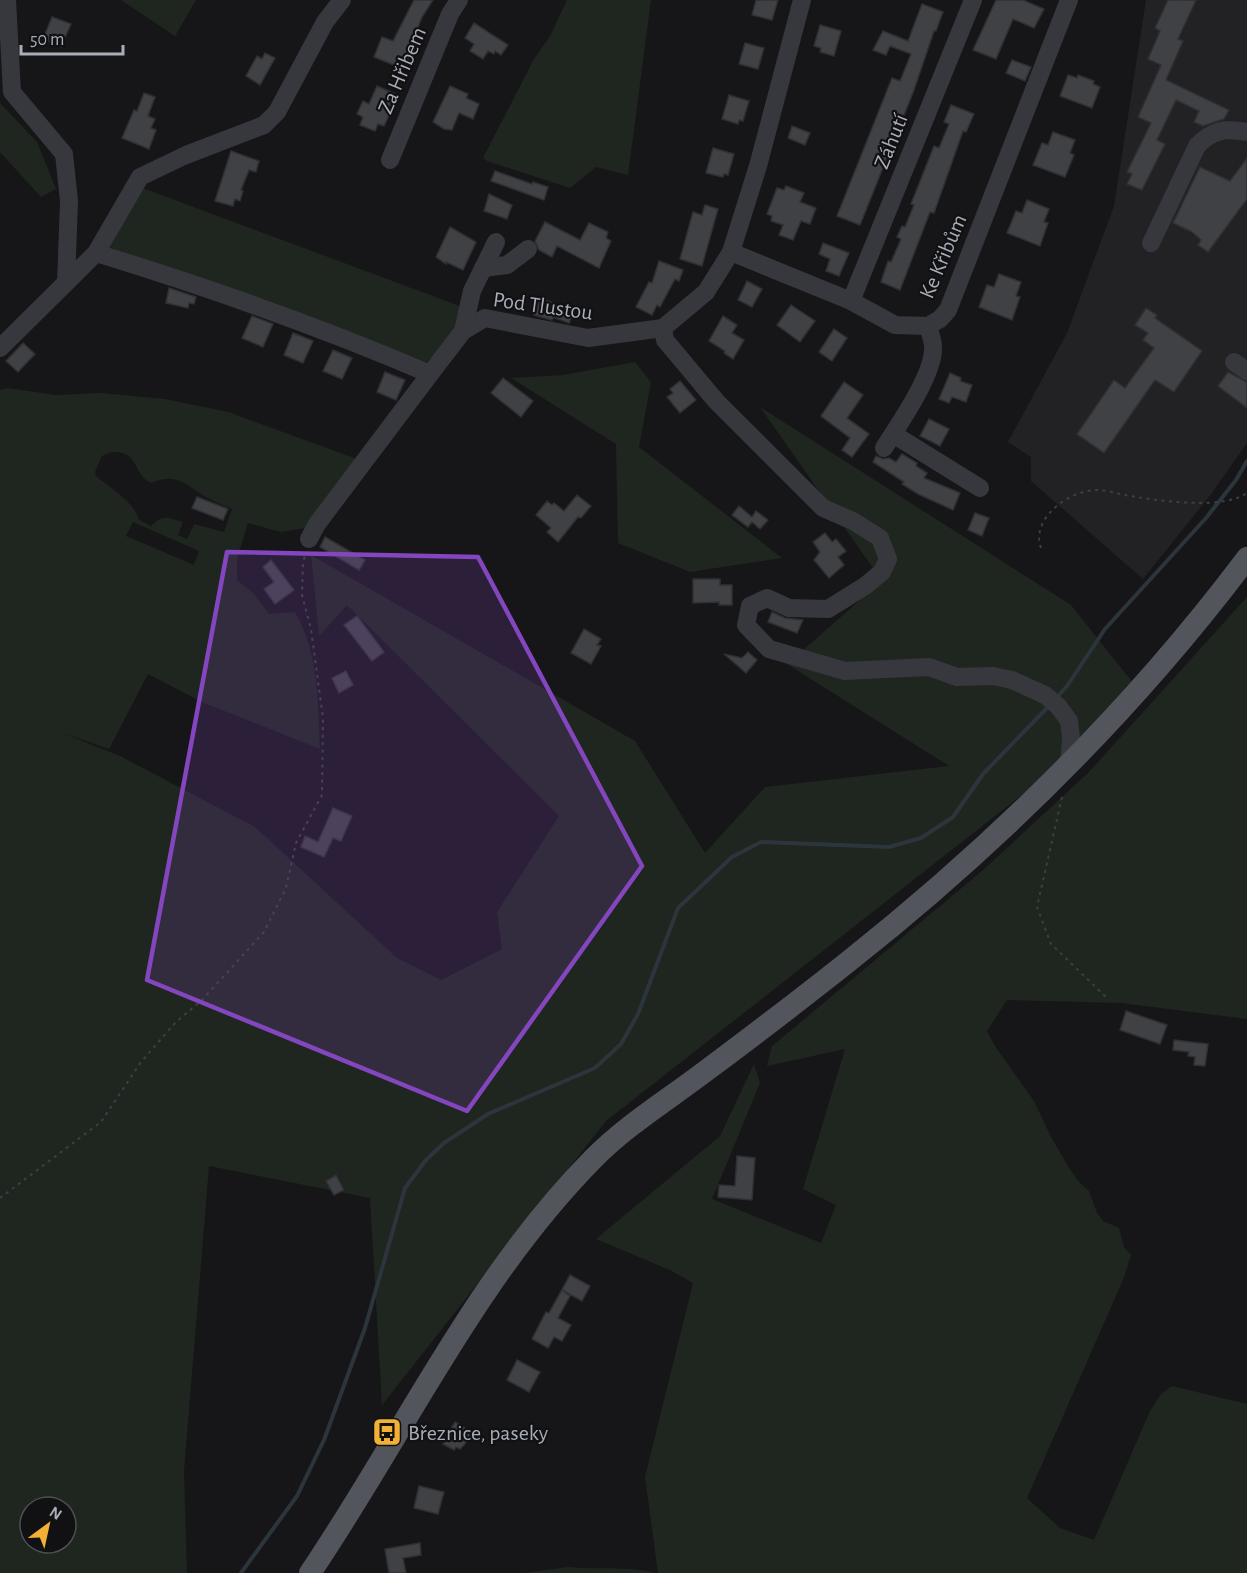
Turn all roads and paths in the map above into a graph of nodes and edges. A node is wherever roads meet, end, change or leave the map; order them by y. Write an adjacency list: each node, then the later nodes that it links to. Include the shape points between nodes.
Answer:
1 (7, 0): 15 (street, via 12,92 64,154 69,201)
2 (342, 0): 13 (street, via 325,22 277,112 264,125 140,177)
3 (459, 0): 8 (street, Za Hřibem)
4 (802, 0): 12 (street)
5 (973, 0): 16 (street, Záhutí)
6 (1069, 0): 17 (street, Ke Křibům, via 948,310)
7 (1247, 132): 10 (street, via 1218,131 1197,146)
8 (390, 160)
9 (496, 242): 14 (street)
10 (1150, 243)
11 (528, 249): 14 (street, via 507,265)
12 (731, 252): 16 (street, Ke Křibům); 18 (street, via 706,292)
13 (96, 253): 15 (street); 21 (street, via 288,316)
14 (483, 268): 19 (street, via 472,291)
15 (66, 283): 20 (street)
16 (851, 301): 17 (street, Ke Křibům, via 895,325)
17 (928, 326): 22 (street, via 934,347 932,358 888,441)
18 (663, 327): 19 (street, Pod Tlustou, via 588,338 485,318); 27 (street, via 666,340 716,401 823,508 880,538 888,559 882,572 828,609 789,608 767,598 750,606 746,625 769,649 845,671 929,667 957,677 1012,680 1045,695 1069,721)
19 (463, 331): 21 (street, Pod Tlustou)
20 (0, 348)
21 (430, 374): 24 (street, Pod Tlustou)
22 (980, 488)
23 (1247, 493): 25 (path, via 1233,501 1212,502 1167,501 1096,490 1082,492 1049,512 1040,526)
24 (309, 540): 29 (path, via 302,595 311,629 323,718 321,795 296,843 286,888 264,932 141,1062 101,1122)
25 (1041, 548)
26 (1247, 558): 27 (main road, via 1184,639)
27 (1069, 766): 28 (path, via 1037,907 1051,944); 30 (main road, via 966,864 899,921 641,1118 582,1170 518,1246 474,1307)
28 (1108, 999)
29 (0, 1198)
30 (310, 1573)

